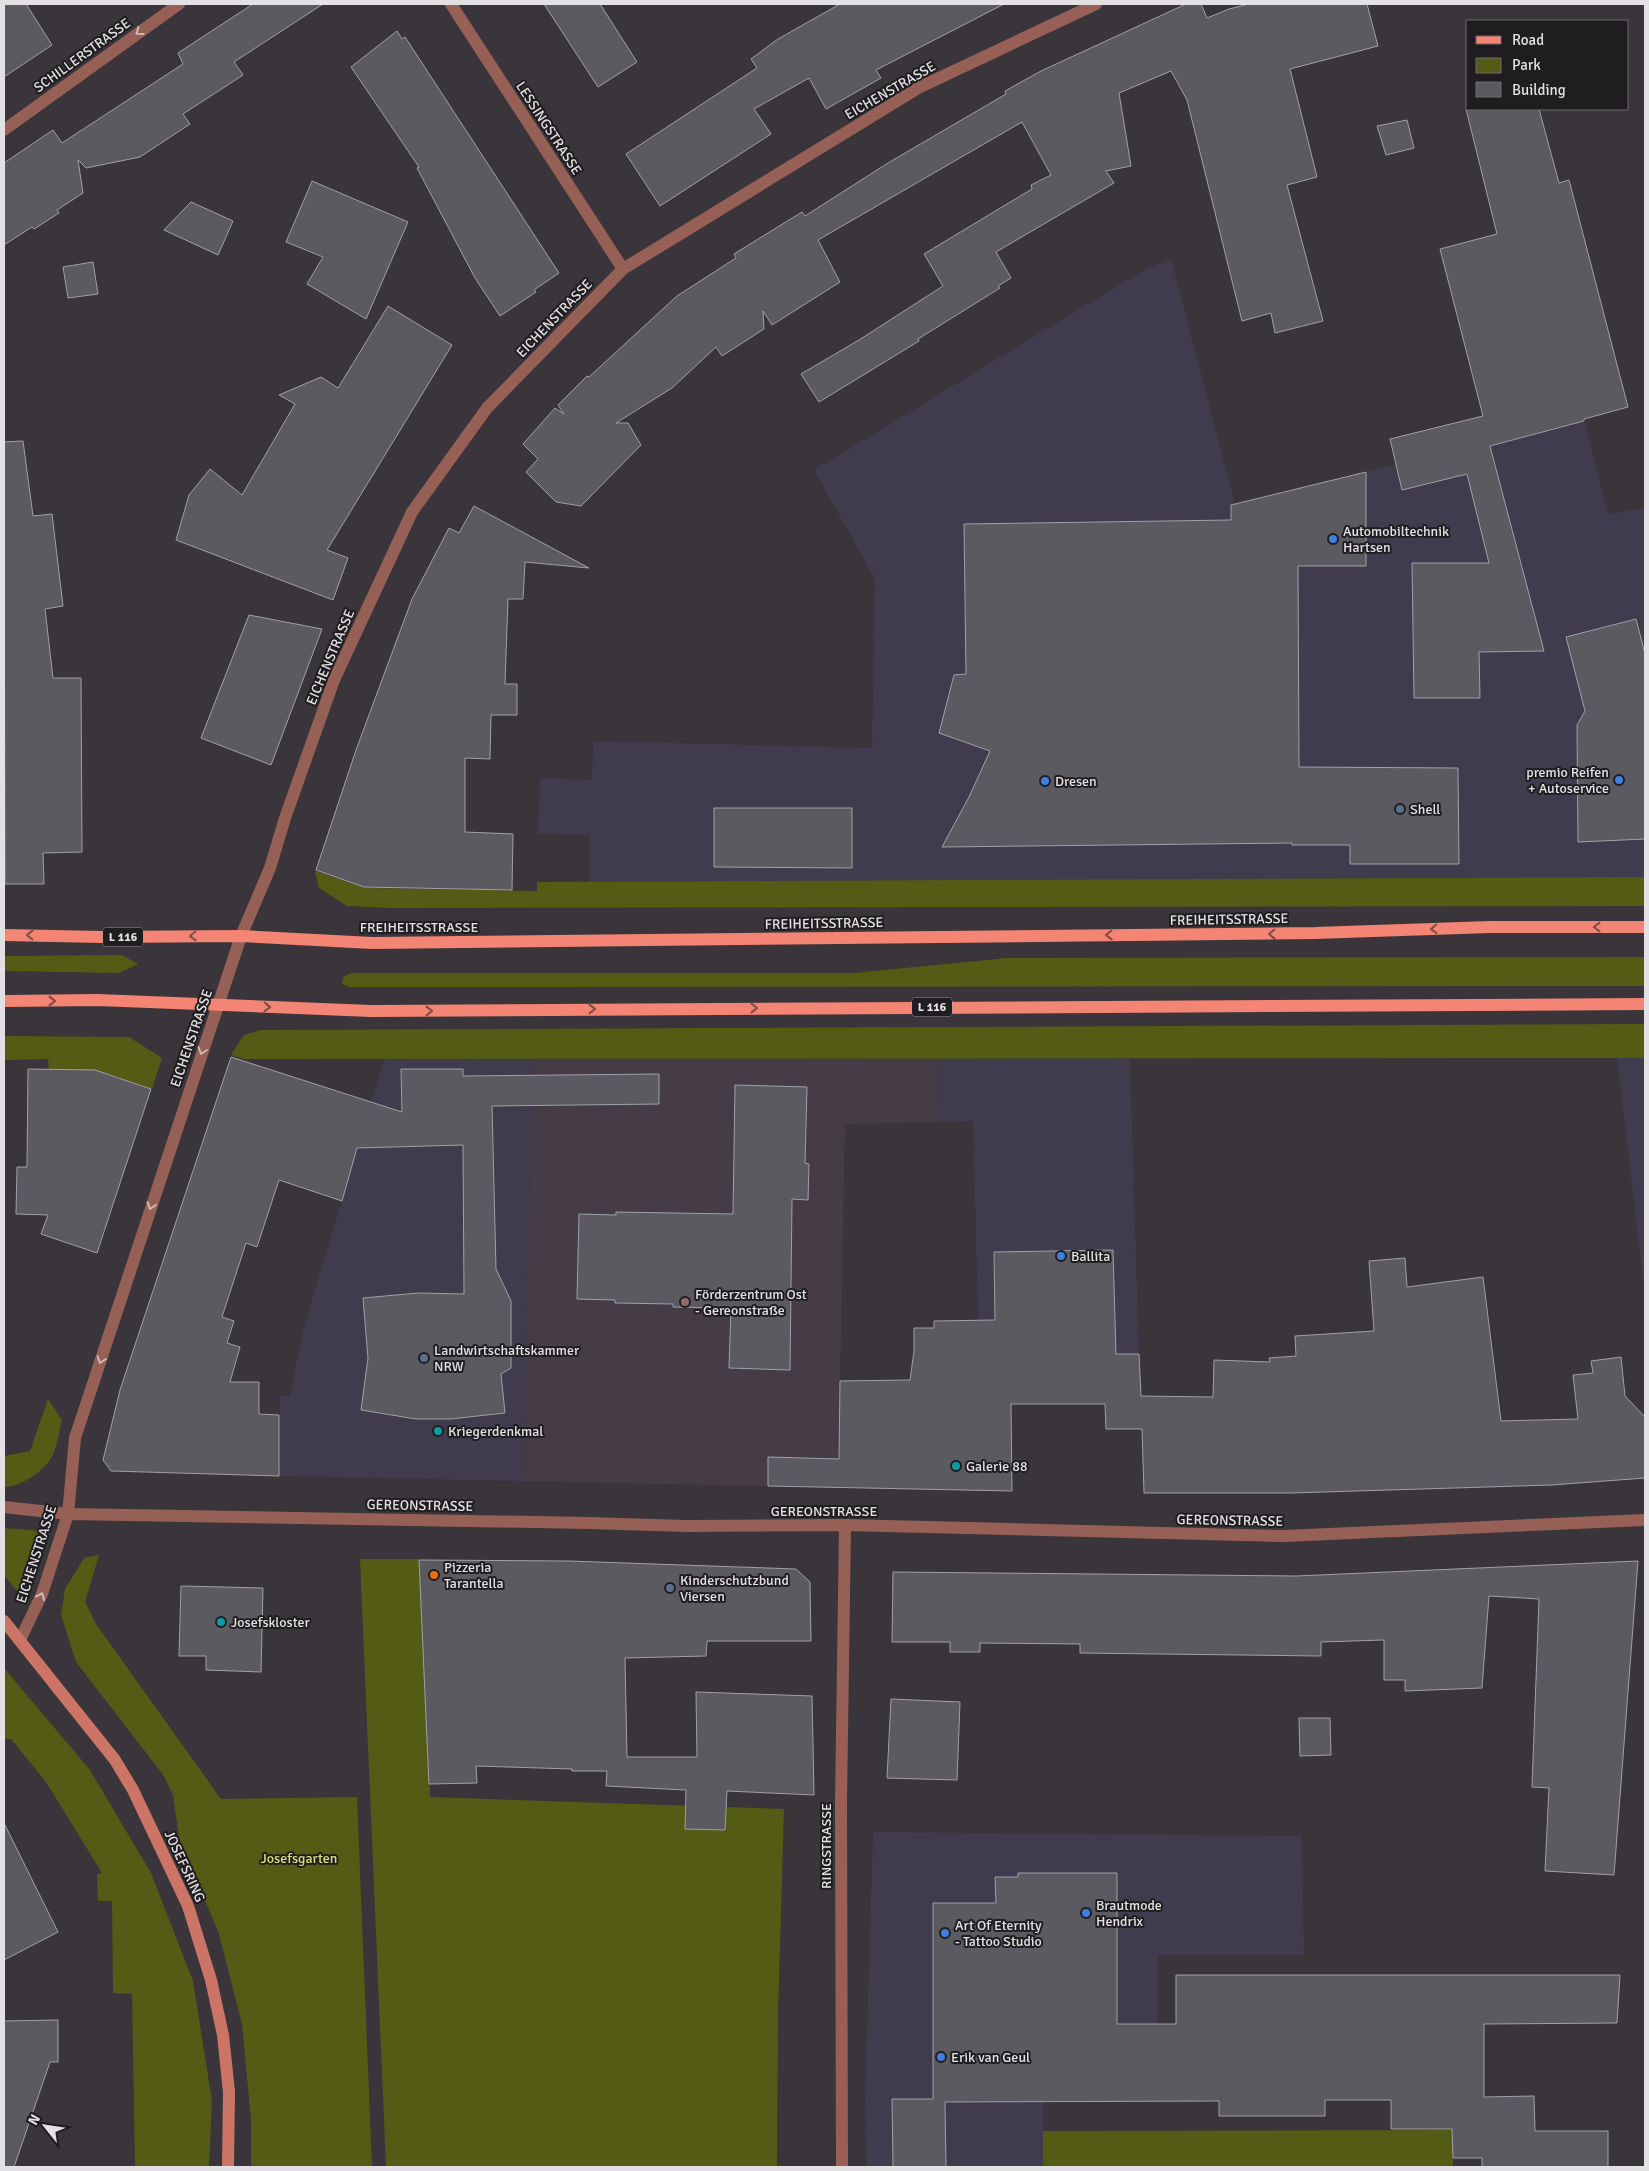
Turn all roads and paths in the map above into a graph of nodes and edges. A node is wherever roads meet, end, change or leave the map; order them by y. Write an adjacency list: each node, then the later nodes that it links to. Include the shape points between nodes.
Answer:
1 (179, 4): 4 (street, SCHILLERSTRASSE, one-way to 4)
2 (451, 4): 5 (street, LESSINGSTRASSE)
3 (1096, 4): 5 (street, EICHENSTRASSE, via 920,87)
4 (4, 130)
5 (623, 269): 8 (street, EICHENSTRASSE, via 487,408 412,512 334,680 270,868)
6 (1645, 927): 8 (main road, FREIHEITSSTRASSE / L 116, one-way to 8, via 372,943)
7 (4, 935): 8 (main road, FREIHEITSSTRASSE / L 116, one-way to 7)
8 (241, 936): 11 (street, EICHENSTRASSE)
9 (4, 1001): 11 (main road, L 116, one-way to 11, via 98,1000)
10 (1645, 1004): 11 (main road, L 116, one-way to 10, via 381,1011)
11 (218, 1005): 13 (street, EICHENSTRASSE, one-way to 13, via 75,1438)
12 (4, 1507): 13 (street, GEREONSTRASSE)
13 (68, 1514): 15 (street, GEREONSTRASSE, via 686,1526); 17 (street, EICHENSTRASSE, one-way to 13, via 42,1594)
14 (1645, 1520): 15 (street, GEREONSTRASSE, via 1284,1536)
15 (845, 1525): 19 (street, RINGSTRASSE, via 841,1802)
16 (4, 1621): 17 (main road, JOSEFSRING)
17 (20, 1640): 18 (main road, JOSEFSRING, via 115,1760 188,1906 211,1980 223,2035 229,2092)
18 (228, 2167)
19 (842, 2167)

